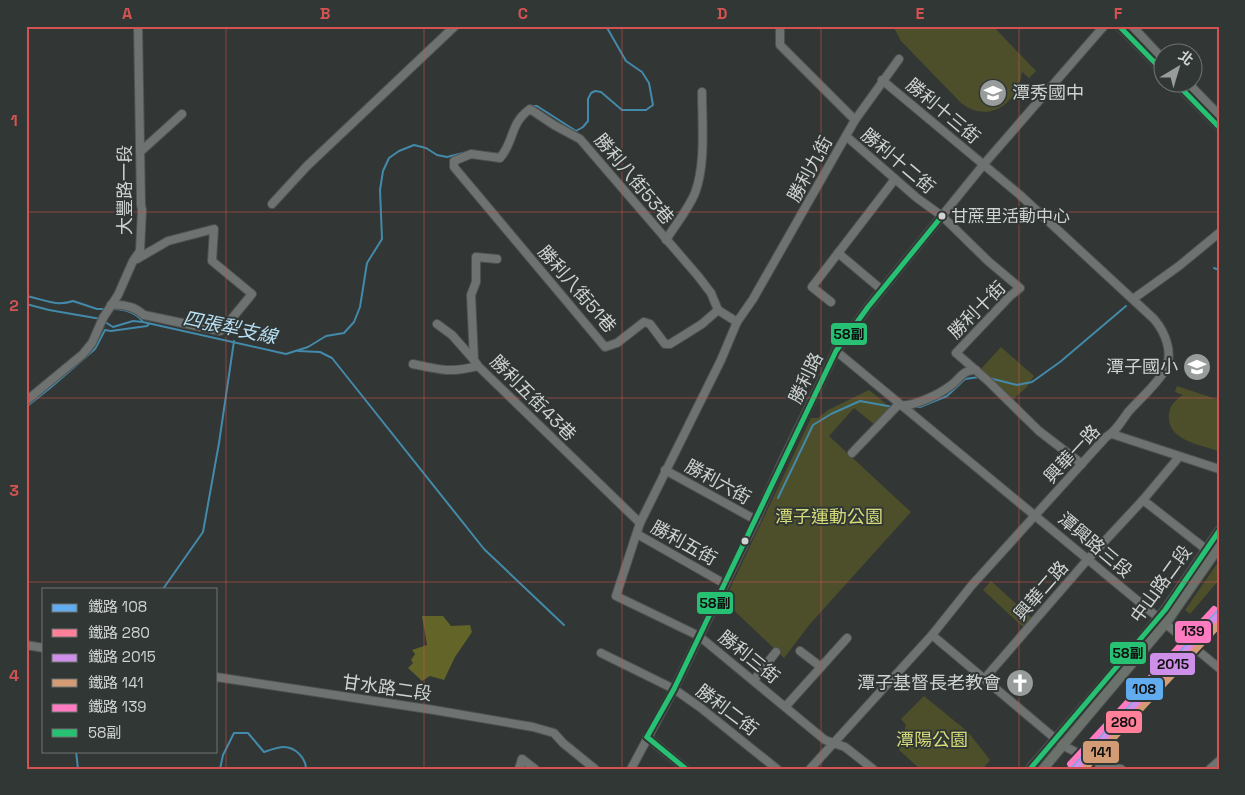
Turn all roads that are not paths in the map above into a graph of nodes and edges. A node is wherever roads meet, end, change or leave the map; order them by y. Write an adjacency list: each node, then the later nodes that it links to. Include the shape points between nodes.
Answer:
1 (138, 26): 19 (street, 大豐路一段)
2 (455, 26): 23 (street, via 307,166)
3 (780, 26): 16 (street, via 780,45)
4 (1104, 26): 20 (street, 勝利路)
5 (1119, 26): 9 (street)
6 (1132, 26): 7 (street)
7 (1152, 47)
8 (899, 58): 10 (street, 勝利九街)
9 (1152, 60)
10 (882, 80): 16 (street, 勝利九街); 20 (street, 勝利十三街)
11 (702, 92): 26 (street, via 702,139 697,184)
12 (1185, 92): 17 (street)
13 (1197, 92): 15 (street)
14 (182, 114): 19 (street)
15 (1219, 115)
16 (855, 120): 18 (street, 勝利九街)
17 (1219, 127)
18 (846, 136): 22 (street, 勝利十二街); 36 (street, 勝利九街)
19 (140, 152): 29 (street, 大豐路一段, via 140,252)
20 (984, 164): 24 (street, 勝利路); 32 (street, 興華一路)
21 (454, 167): 26 (street, 勝利八街53巷, via 454,161 471,154 500,158 507,150 522,115 530,109 580,139); 35 (street, 勝利八街51巷, via 606,346 617,343 644,322 650,324 665,344 670,344)
22 (895, 179): 24 (street, 勝利十二街); 27 (street)
23 (272, 204)
24 (942, 216): 30 (street, 勝利十二街); 31 (street, 勝利路)
25 (1219, 234): 32 (street)
26 (666, 240): 35 (street, 勝利八街53巷, via 698,276)
27 (838, 253): 31 (street); 33 (street, via 812,287)
28 (497, 258): 40 (street, 勝利五街43巷, via 476,257 476,282 471,295)
29 (133, 261): 34 (street, 大豐路一段); 34 (street, via 168,241 214,229 212,261 252,294 220,331 144,315 122,304)
30 (1020, 288): 42 (street, 勝利十街, via 956,353)
31 (882, 290): 38 (street, 勝利路)
32 (1133, 299): 45 (street, 興華一路, via 1164,333 1167,361 1163,372)
33 (831, 302)
34 (111, 305): 43 (street, 大豐路一段, via 88,349)
35 (718, 310): 36 (street)
36 (737, 322): 39 (street, 勝利九街)
37 (437, 324): 40 (street, via 452,335)
38 (836, 351): 44 (street, 潭興路三段); 53 (street, 勝利路)
39 (721, 360): 50 (street, 勝利六街)
40 (476, 363): 41 (street, via 462,370 443,371); 54 (street, 勝利五街43巷)
41 (413, 364)
42 (982, 375): 44 (street, via 965,372 940,393); 48 (street, via 1039,430)
43 (26, 401)
44 (901, 407): 46 (street); 52 (street, 潭興路三段)
45 (1112, 434): 47 (street); 48 (street, 興華一路)
46 (852, 453)
47 (1179, 457): 49 (street); 51 (street, 興華二路)
48 (1082, 464): 52 (street, 興華一路)
49 (1219, 469)
50 (666, 470): 53 (street, 勝利六街); 54 (street, 勝利五街)
51 (1143, 500): 58 (street); 59 (street, 興華二路)
52 (1036, 515): 59 (street, 潭興路三段); 62 (street, 興華一路)
53 (756, 520): 60 (street, 勝利路)
54 (640, 523): 56 (street, 勝利五街)
55 (1219, 531): 58 (main road, 中山路二段)
56 (636, 534): 60 (street, 勝利五街); 63 (street, 勝利三街, via 616,596)
57 (1219, 547): 61 (main road, 中山路二段)
58 (1207, 550): 61 (main road, 中山路二段)
59 (1088, 559): 61 (street, 潭興路三段); 73 (street, 興華二路)
60 (725, 584): 63 (street, 勝利路)
61 (1162, 621): 71 (street, 潭興路三段); 78 (main road, 中山路二段, via 1116,680)
62 (932, 635): 73 (street); 79 (street, 興華一路)
63 (699, 636): 74 (street, 勝利三街); 75 (street, 勝利路)
64 (847, 638): 70 (street)
65 (26, 645): 66 (street)
66 (42, 648)
67 (800, 651): 70 (street)
68 (776, 652): 74 (street)
69 (601, 653): 75 (street, 勝利二街)
70 (821, 667): 76 (street)
71 (1219, 668)
72 (218, 677): 83 (street, 甘水路二段, via 533,727 554,733)
73 (985, 678): 78 (street)
74 (754, 680): 76 (street, 勝利三街)
75 (674, 689): 77 (street, 勝利路); 86 (street, 勝利二街)
76 (786, 706): 79 (street, 勝利三街)
77 (647, 737): 84 (street, 勝利路); 85 (street)
78 (1060, 743): 89 (main road, 中山路二段); 90 (main road, 中山路二段); 91 (street, via 1106,767)
79 (834, 744): 87 (street, 興華一路); 88 (street, 勝利三街, via 845,747)
80 (1219, 761): 92 (street)
81 (519, 769): 82 (street, via 522,759)
82 (535, 769)
83 (595, 769)
84 (631, 769)
85 (686, 769)
86 (778, 769)
87 (810, 769)
88 (873, 769)
89 (1030, 769)
90 (1043, 769)
91 (1121, 769)
92 (1210, 769)

